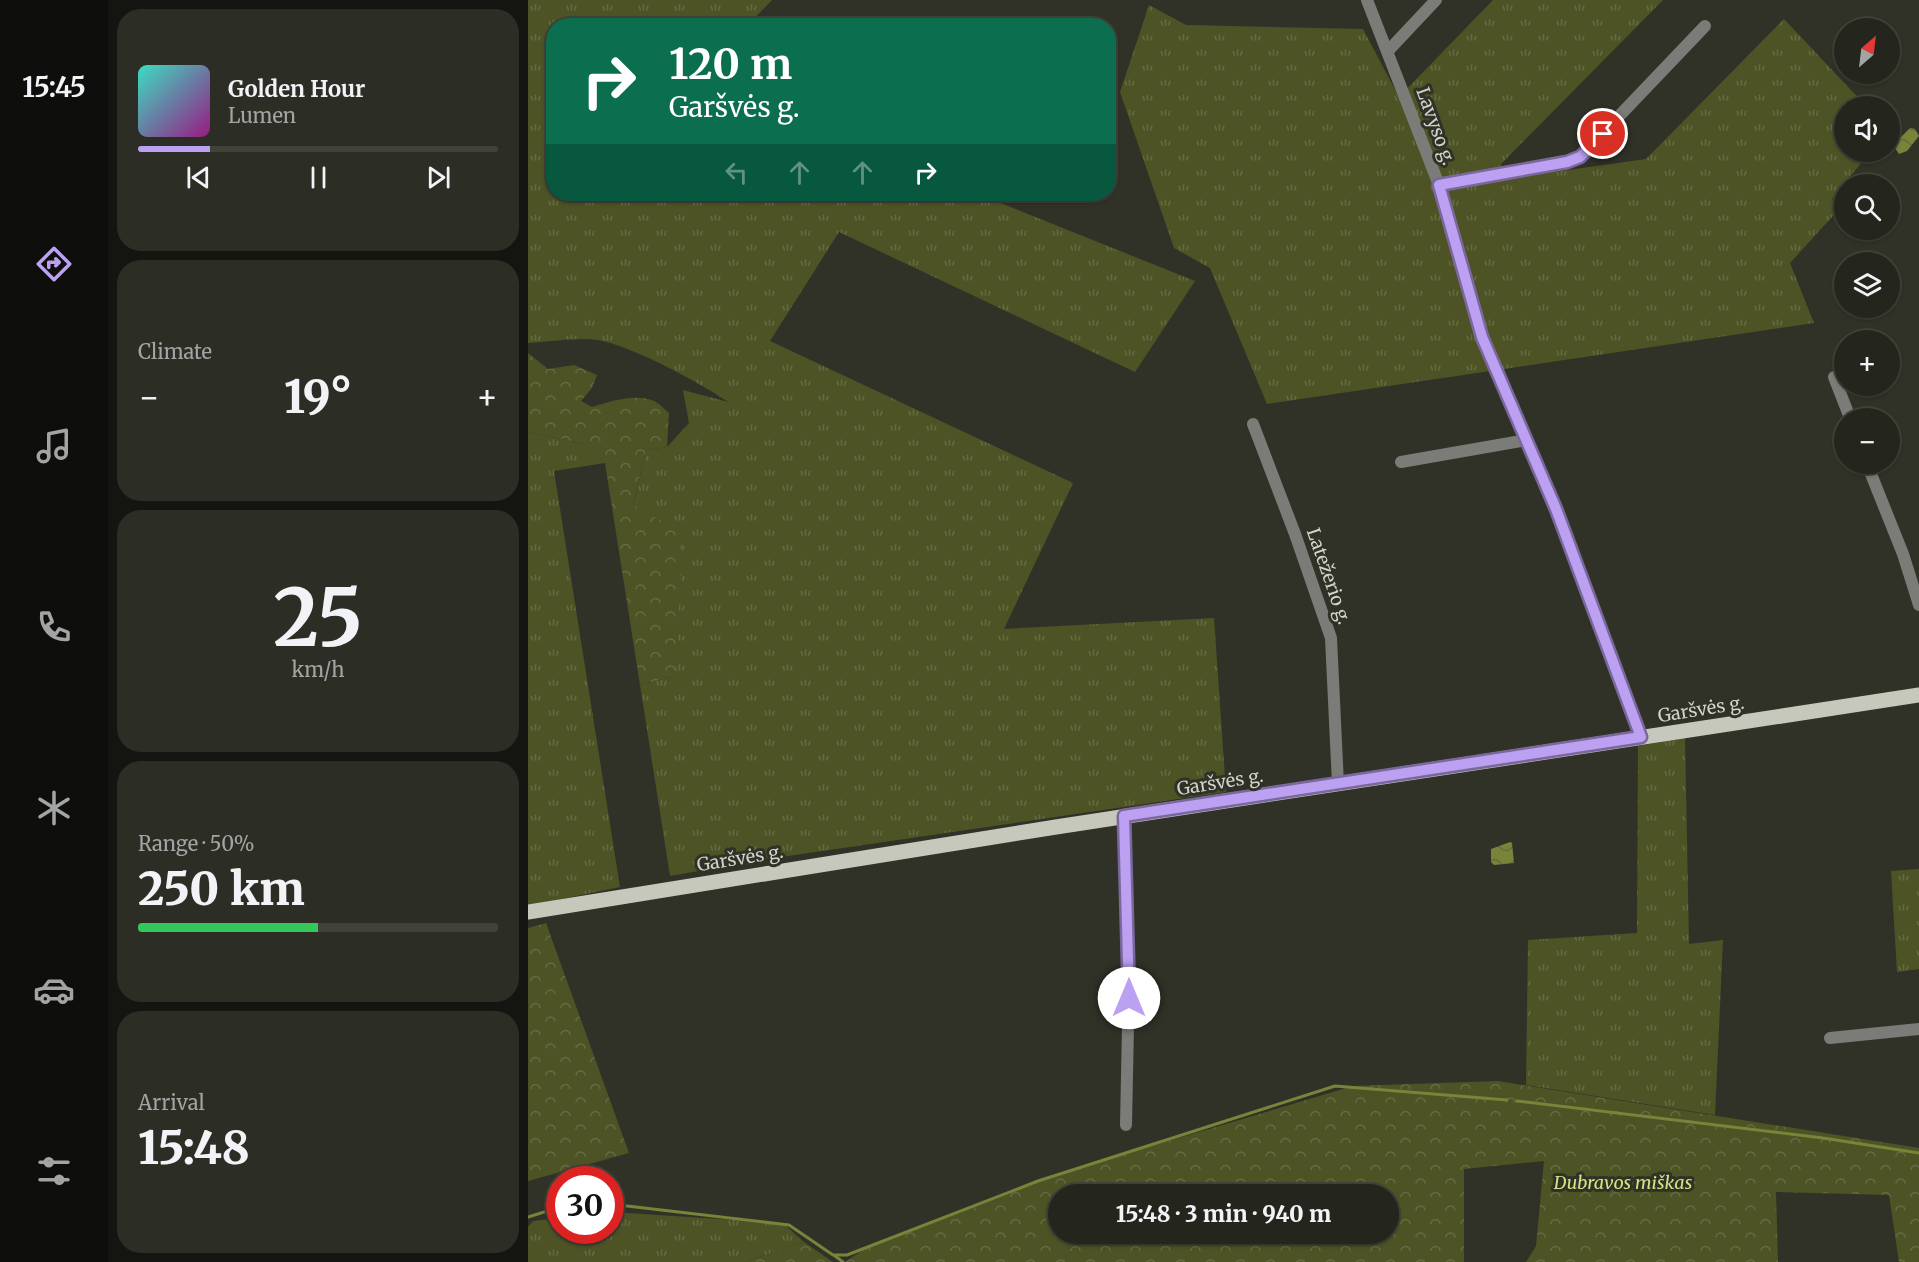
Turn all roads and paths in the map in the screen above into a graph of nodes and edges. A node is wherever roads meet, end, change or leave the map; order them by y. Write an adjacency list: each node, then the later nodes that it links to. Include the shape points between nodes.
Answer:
1 (1367, 0): 4 (street, Lavyso g.)
2 (1436, 0): 4 (street)
3 (1705, 26): 5 (street, via 1580,157)
4 (1388, 51): 5 (street, Lavyso g.)
5 (1439, 185): 7 (street, Lavyso g., via 1482,337)
6 (1252, 424): 13 (street, Latežerio g., via 1331,638)
7 (1527, 440): 8 (street); 12 (street, Lavyso g.)
8 (1401, 462)
9 (1872, 474): 10 (street)
10 (1919, 605)
11 (1919, 695): 12 (main road, Garšvės g.)
12 (1641, 737): 13 (main road, Garšvės g.)
13 (1338, 784): 14 (main road, Garšvės g.)
14 (1124, 816): 15 (main road, Garšvės g.); 18 (street, via 1129,977)
15 (528, 912)
16 (1919, 1029): 17 (street)
17 (1830, 1038)
18 (1126, 1125)

